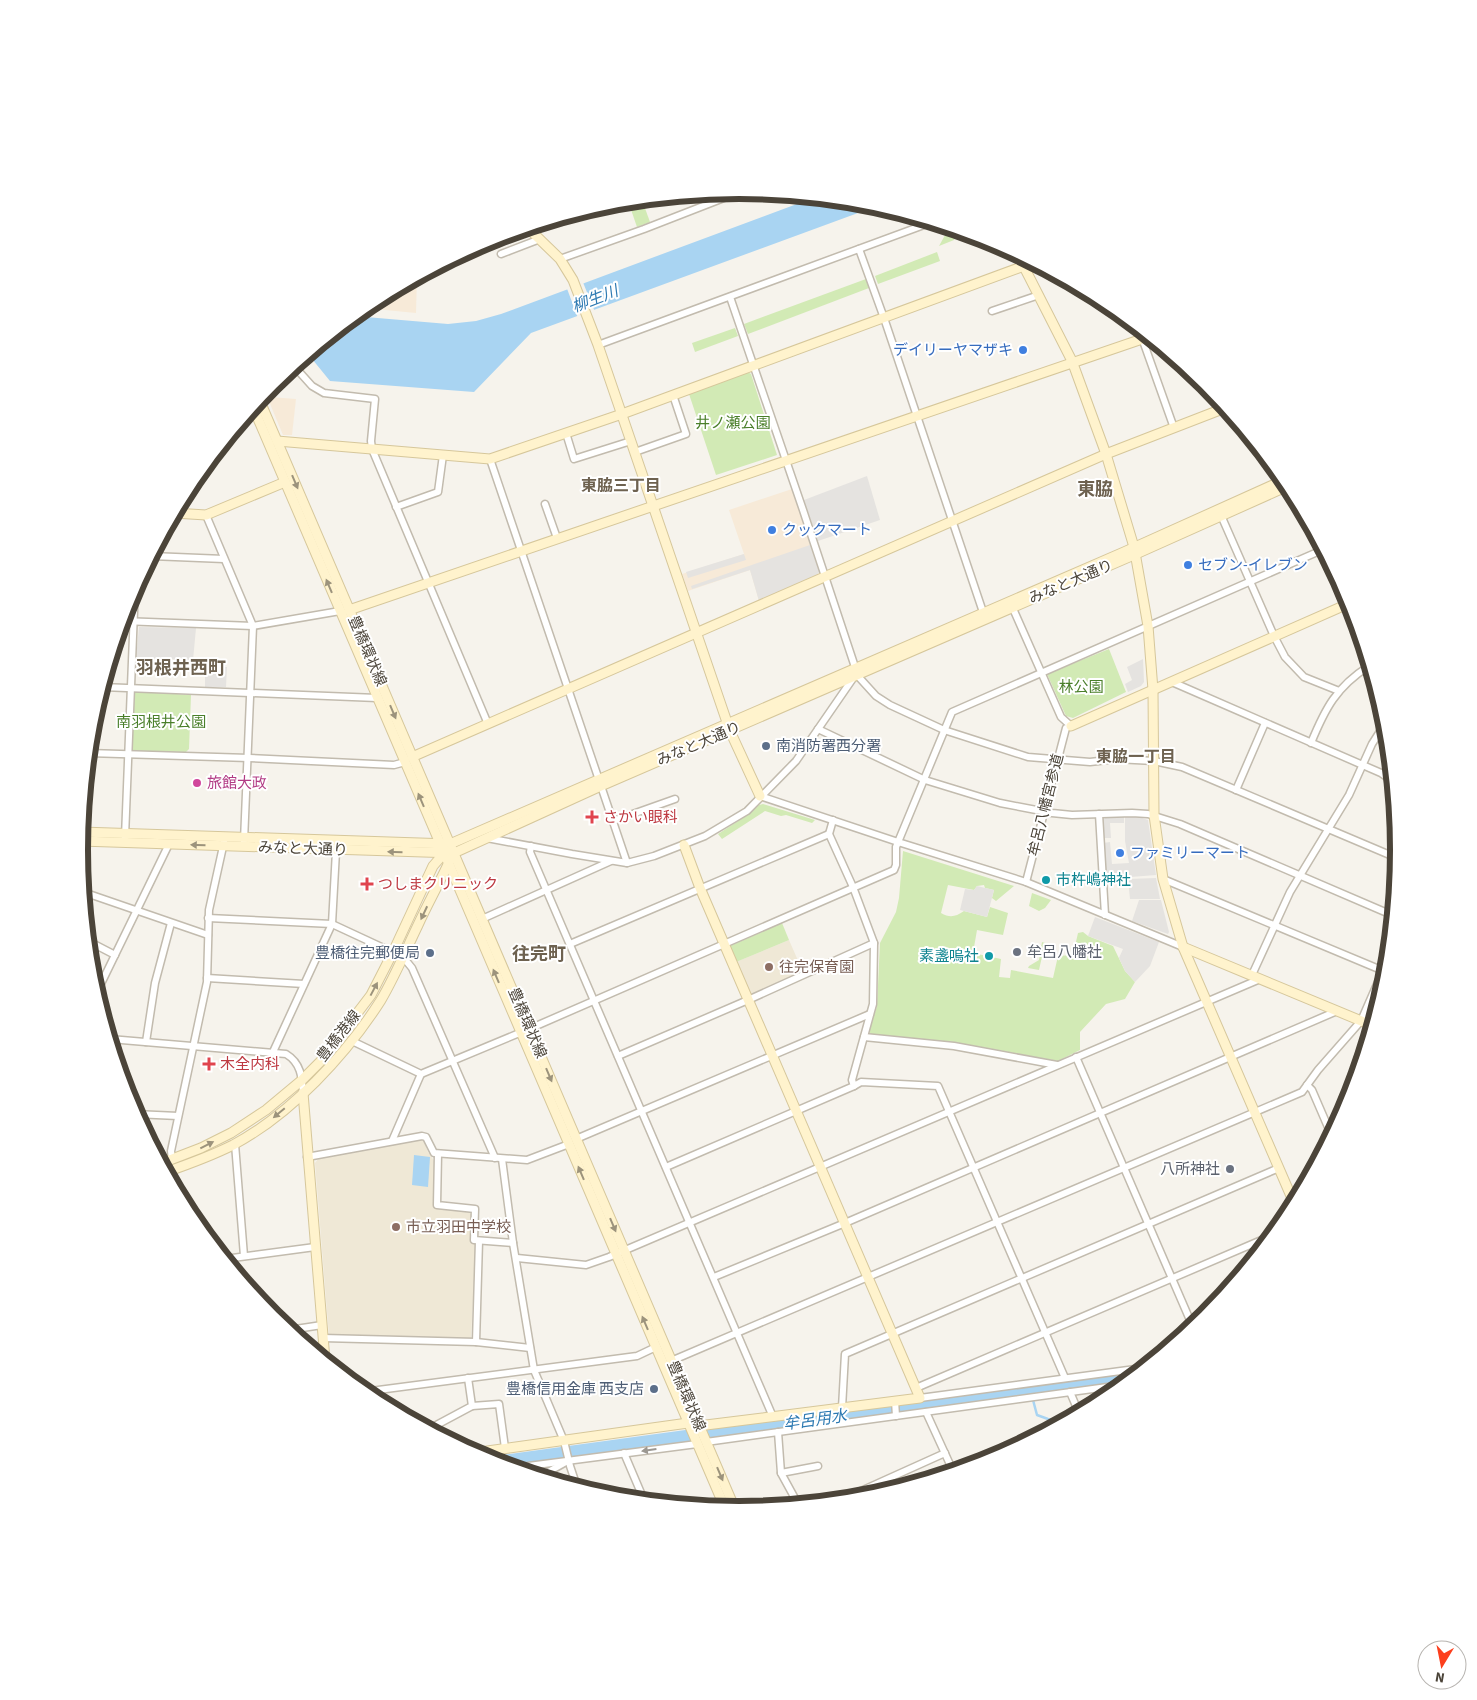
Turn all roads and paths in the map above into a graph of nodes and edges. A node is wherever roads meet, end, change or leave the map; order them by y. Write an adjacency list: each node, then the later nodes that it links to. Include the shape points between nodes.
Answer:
1 (720, 199): 7 (street)
2 (922, 226): 5 (street)
3 (533, 233): 4 (street)
4 (540, 239): 6 (street); 7 (street)
5 (859, 249): 11 (street); 13 (street)
6 (501, 254)
7 (560, 259): 16 (street, via 573,280)
8 (1026, 266): 13 (street)
9 (1029, 268): 10 (street)
10 (1039, 295): 12 (street); 17 (street)
11 (730, 297): 16 (street); 18 (street)
12 (992, 311)
13 (884, 318): 18 (street); 25 (street)
14 (1141, 339): 17 (street)
15 (1147, 344): 26 (street)
16 (598, 345): 24 (street)
17 (1072, 361): 25 (street); 32 (street)
18 (753, 366): 20 (street); 35 (street)
19 (298, 371): 30 (street, via 324,394 375,398)
20 (673, 395): 24 (street); 31 (street, via 686,434)
21 (262, 407): 28 (street, 豊橋環状線)
22 (1219, 411): 26 (street)
23 (257, 413): 28 (street, 豊橋環状線)
24 (622, 414): 27 (street); 29 (street)
25 (916, 416): 35 (street); 45 (street)
26 (1174, 428): 32 (street)
27 (566, 433): 29 (street, via 574,458); 34 (street)
28 (273, 440): 30 (street); 36 (street, 豊橋環状線); 58 (street, 豊橋環状線, one-way to 58)
29 (631, 441): 31 (street)
30 (372, 449): 33 (street); 41 (street)
31 (635, 452): 40 (street)
32 (1106, 454): 45 (street); 47 (street)
33 (443, 455): 34 (street); 41 (street, via 438,492)
34 (490, 459): 48 (street)
35 (786, 460): 40 (street); 52 (street)
36 (285, 482): 44 (street); 58 (street, 豊橋環状線, one-way to 36)
37 (1277, 484): 42 (street, みなと大通り)
38 (1281, 489): 42 (street, みなと大通り)
39 (545, 504): 46 (street)
40 (654, 505): 46 (street); 64 (street)
41 (396, 507): 54 (street)
42 (1220, 512): 47 (street, みなと大通り); 53 (street)
43 (181, 514): 44 (street)
44 (206, 515): 51 (street)
45 (953, 521): 52 (street); 59 (street)
46 (557, 538): 48 (street)
47 (1135, 551): 55 (street, みなと大通り); 63 (street)
48 (521, 552): 54 (street); 72 (street)
49 (1317, 552): 53 (street)
50 (158, 556): 51 (street)
51 (224, 559): 62 (street)
52 (826, 577): 64 (street); 67 (street)
53 (1250, 581): 63 (street); 65 (street)
54 (428, 583): 58 (street); 78 (street)
55 (1011, 604): 59 (street, みなと大通り); 68 (street)
56 (1342, 606): 65 (street)
57 (134, 608): 61 (street)
58 (345, 610): 62 (street); 76 (street, 豊橋環状線); 88 (street, 豊橋環状線, one-way to 88)
59 (984, 615): 67 (street, みなと大通り)
60 (130, 621): 61 (street)
61 (134, 621): 62 (street); 71 (street)
62 (253, 626): 75 (street)
63 (1148, 626): 68 (street); 73 (street)
64 (696, 633): 72 (street); 79 (street)
65 (1274, 636): 69 (street); 74 (street, via 1296,670)
66 (1363, 670): 74 (street)
67 (856, 671): 79 (street, みなと大通り); 81 (street); 82 (street, via 876,696)
68 (1042, 672): 80 (street, via 1061,717); 82 (street, via 952,712)
69 (1172, 682): 73 (street); 77 (street)
70 (109, 687): 71 (street)
71 (130, 688): 75 (street); 86 (street)
72 (568, 688): 78 (street); 94 (street)
73 (1153, 690): 80 (street); 90 (street)
74 (1339, 691): 84 (street, via 1326,708)
75 (251, 693): 76 (street); 87 (street)
76 (377, 698): 88 (street, 豊橋環状線)
77 (1265, 723): 84 (street); 95 (street)
78 (488, 724): 88 (street)
79 (729, 727): 94 (street, みなと大通り); 96 (street)
80 (1069, 727): 89 (street, 牟呂八幡宮参道)
81 (818, 729): 93 (street); 96 (street, via 796,761)
82 (944, 730): 89 (street, via 1028,757); 93 (street)
83 (1379, 733): 91 (street)
84 (1311, 743): 91 (street)
85 (95, 753): 86 (street)
86 (128, 755): 87 (street); 106 (street)
87 (249, 758): 88 (street, via 394,765); 111 (street)
88 (409, 759): 113 (street, 豊橋環状線, one-way to 88); 114 (street, 豊橋環状線)
89 (1058, 760): 90 (street); 98 (street, 牟呂八幡宮参道)
90 (1154, 760): 95 (street, via 1182,767); 100 (street)
91 (1364, 765): 92 (street); 103 (street)
92 (1385, 775)
93 (925, 780): 98 (street, via 1000,803); 110 (street)
94 (600, 783): 102 (street); 107 (street, みなと大通り); 114 (street, みなと大通り)
95 (1236, 790): 103 (street)
96 (760, 796): 101 (street); 115 (street, via 747,811)
97 (675, 799): 102 (street)
98 (1044, 812): 99 (street); 126 (street, 牟呂八幡宮参道)
99 (1099, 814): 100 (street); 133 (street)
100 (1154, 815): 124 (street); 125 (street)
101 (833, 820): 105 (street); 110 (street)
102 (613, 821): 122 (street)
103 (1330, 829): 120 (street); 124 (street)
104 (88, 833): 106 (street, みなと大通り)
105 (829, 834): 127 (street); 128 (street)
106 (125, 838): 108 (street, みなと大通り); 109 (street, みなと大通り); 112 (street, みなと大通り)
107 (485, 838): 116 (street); 119 (street, みなと大通り)
108 (88, 840)
109 (224, 842): 111 (street, みなと大通り); 112 (street, みなと大通り, one-way to 112); 134 (street)
110 (898, 842): 126 (street); 127 (street, via 894,870)
111 (244, 843): 113 (street, みなと大通り); 117 (street, みなと大通り)
112 (169, 844): 131 (street)
113 (440, 844): 114 (street, みなと大通り); 118 (street, 豊橋環状線)
114 (450, 844): 118 (street, 豊橋港線); 119 (street, 豊橋環状線)
115 (684, 845): 122 (street); 128 (street)
116 (530, 846): 121 (street); 129 (street)
117 (336, 851): 118 (street, みなと大通り, one-way to 117); 137 (street)
118 (444, 853): 119 (street, みなと大通り); 123 (street, 豊橋環状線); 145 (street, 豊橋港線, via 432,866)
119 (454, 853): 123 (street, 豊橋港線); 135 (street, 豊橋環状線)
120 (1390, 854)
121 (612, 861): 122 (street); 129 (street)
122 (627, 863)
123 (449, 864): 147 (street, 豊橋港線, one-way to 147); 162 (street, 豊橋環状線, one-way to 123)
124 (1300, 875): 132 (street); 138 (street)
125 (1163, 879): 138 (street); 144 (street)
126 (1026, 882): 133 (street)
127 (853, 887): 142 (street); 143 (street)
128 (700, 888): 141 (street); 142 (street)
129 (547, 890): 135 (street); 141 (street)
130 (89, 894): 131 (street)
131 (136, 911): 136 (street); 146 (street)
132 (1386, 912)
133 (1105, 915): 144 (street)
134 (208, 918): 137 (street); 139 (street)
135 (482, 919): 162 (street, 豊橋環状線)
136 (171, 923): 139 (street); 166 (street, via 155,983)
137 (332, 924): 145 (street); 153 (street)
138 (1274, 925): 148 (street); 149 (street)
139 (208, 935): 150 (street)
140 (95, 944): 146 (street)
141 (570, 944): 155 (street)
142 (724, 944): 155 (street); 156 (street)
143 (874, 944): 156 (street); 159 (street)
144 (1183, 947): 149 (street); 157 (street)
145 (392, 952): 147 (street); 176 (street, 豊橋港線, one-way to 145, via 320,1062 365,1003)
146 (115, 955): 152 (street)
147 (403, 957): 165 (street, 豊橋港線, via 381,999); 173 (street, via 412,968)
148 (1378, 970)
149 (1252, 975): 151 (street)
150 (207, 978): 153 (street); 167 (street)
151 (1261, 978): 157 (street); 158 (street)
152 (101, 983)
153 (304, 984): 168 (street)
154 (1372, 998): 160 (street)
155 (593, 1000): 162 (street); 170 (street)
156 (748, 1000): 169 (street); 170 (street)
157 (1207, 1001): 171 (street); 172 (street)
158 (1337, 1011): 160 (street); 171 (street)
159 (870, 1014): 163 (street); 169 (street)
160 (1361, 1021): 161 (street); 177 (street)
161 (1366, 1023)
162 (525, 1031): 173 (street); 189 (street, 豊橋環状線)
163 (864, 1037): 174 (street, via 954,1046); 178 (street, via 852,1080)
164 (116, 1040): 166 (street)
165 (352, 1041): 175 (street); 179 (street, 豊橋港線)
166 (146, 1042): 167 (street)
167 (193, 1047): 168 (street); 186 (street)
168 (273, 1052): 176 (street, via 290,1056 300,1069)
169 (772, 1055): 180 (street); 182 (street)
170 (618, 1056): 180 (street)
171 (1231, 1056): 183 (street); 184 (street)
172 (1076, 1057): 174 (street); 183 (street)
173 (453, 1061): 175 (street); 193 (street)
174 (1057, 1065): 181 (street)
175 (421, 1074): 188 (street)
176 (302, 1080): 179 (street); 194 (street, 豊橋港線, one-way to 176, via 231,1133 266,1110)
177 (1307, 1085): 184 (street, via 1302,1092); 187 (street)
178 (854, 1086): 181 (street, via 861,1082 938,1086); 182 (street)
179 (303, 1093): 190 (street, 豊橋港線, one-way to 190); 192 (street)
180 (642, 1111): 189 (street); 196 (street)
181 (950, 1111): 197 (street); 198 (street)
182 (796, 1112): 196 (street); 197 (street)
183 (1100, 1112): 198 (street); 199 (street)
184 (1255, 1112): 199 (street); 200 (street)
185 (144, 1114): 186 (street)
186 (178, 1116): 194 (street)
187 (1328, 1126)
188 (392, 1142): 191 (street, via 426,1137 434,1153); 192 (street)
189 (572, 1142): 193 (street, via 527,1160); 211 (street, 豊橋環状線)
190 (235, 1144): 201 (street, 豊橋港線); 212 (street)
191 (438, 1154): 193 (street); 207 (street, via 437,1205 475,1209 474,1240)
192 (307, 1157): 210 (street)
193 (499, 1159): 209 (street)
194 (172, 1160): 195 (street, 豊橋港線)
195 (168, 1161)
196 (666, 1167): 203 (street)
197 (820, 1167): 203 (street); 204 (street)
198 (972, 1167): 204 (street); 205 (street)
199 (1125, 1167): 205 (street); 206 (street)
200 (1279, 1168): 202 (street); 206 (street)
201 (172, 1170)
202 (1290, 1195)
203 (690, 1222): 211 (street); 216 (street)
204 (845, 1222): 215 (street); 216 (street)
205 (997, 1223): 215 (street); 217 (street)
206 (1148, 1224): 217 (street); 218 (street)
207 (479, 1241): 209 (street); 226 (street)
208 (1258, 1242): 218 (street)
209 (513, 1243): 214 (street)
210 (315, 1247): 212 (street); 220 (street)
211 (620, 1252): 214 (street, via 586,1266); 227 (street, 豊橋環状線, one-way to 211); 230 (street, 豊橋環状線)
212 (244, 1256): 213 (street)
213 (232, 1258)
214 (517, 1258): 228 (street)
215 (868, 1276): 222 (street); 223 (street)
216 (714, 1277): 222 (street)
217 (1021, 1278): 223 (street); 224 (street)
218 (1172, 1279): 219 (street); 224 (street)
219 (1189, 1319)
220 (322, 1325): 221 (street); 225 (street)
221 (298, 1329)
222 (738, 1333): 230 (street); 246 (street)
223 (892, 1333): 236 (street); 243 (street, via 845,1354)
224 (1044, 1334): 234 (street); 236 (street)
225 (323, 1338): 226 (street); 229 (street)
226 (476, 1342): 228 (street)
227 (656, 1347): 231 (street, via 637,1356); 249 (street, 豊橋環状線)
228 (530, 1348): 231 (street)
229 (324, 1351)
230 (671, 1361): 249 (street, 豊橋環状線)
231 (534, 1370): 233 (street); 250 (street)
232 (1130, 1370): 234 (street)
233 (468, 1378): 237 (street); 241 (street)
234 (1065, 1378): 239 (street)
235 (1105, 1387): 238 (street)
236 (916, 1388): 240 (street)
237 (376, 1390)
238 (1070, 1392): 239 (street); 242 (street)
239 (999, 1394): 240 (street); 245 (street)
240 (920, 1398): 244 (street)
241 (472, 1406): 247 (street); 251 (street, via 499,1404)
242 (1076, 1406)
243 (842, 1408): 244 (street); 246 (street)
244 (895, 1409): 245 (street); 248 (street)
245 (926, 1412): 253 (street)
246 (773, 1417): 249 (street)
247 (435, 1426)
248 (778, 1432): 249 (street); 260 (street)
249 (698, 1435): 250 (street); 254 (street, one-way to 254); 265 (street, 豊橋環状線); 266 (street, 豊橋環状線, one-way to 266)
250 (565, 1445): 251 (street); 255 (street)
251 (505, 1448): 252 (street)
252 (487, 1450)
253 (945, 1452): 256 (street); 262 (street)
254 (624, 1453): 255 (street); 263 (street)
255 (568, 1459): 257 (street); 259 (street); 261 (street)
256 (950, 1465)
257 (528, 1466)
258 (818, 1466): 260 (street)
259 (548, 1472)
260 (781, 1473): 264 (street)
261 (575, 1480)
262 (871, 1487)
263 (641, 1493)
264 (795, 1498)
265 (722, 1501)
266 (730, 1501)

